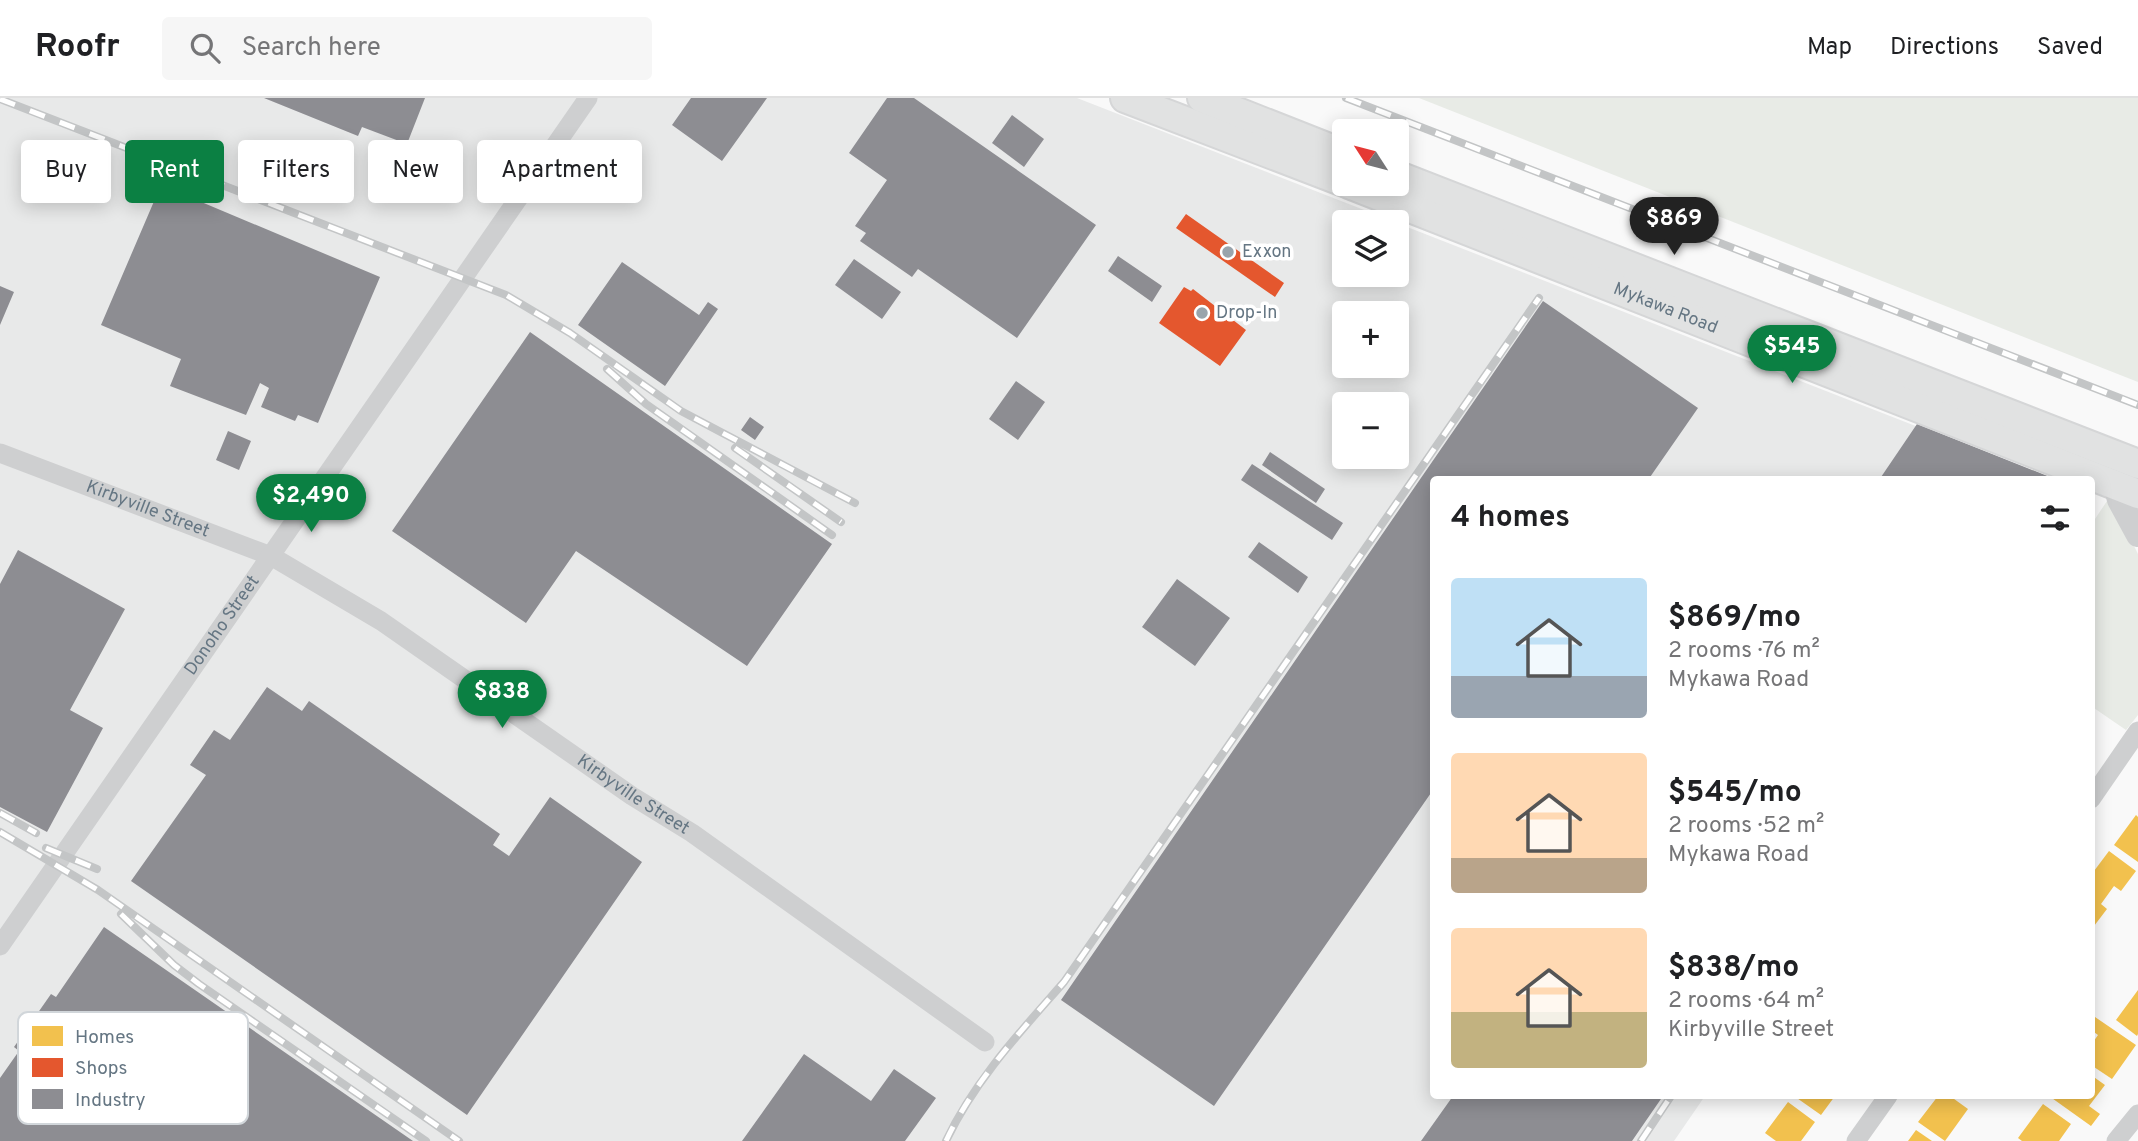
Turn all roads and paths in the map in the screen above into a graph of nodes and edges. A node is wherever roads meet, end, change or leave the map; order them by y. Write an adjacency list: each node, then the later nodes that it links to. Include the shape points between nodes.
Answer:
1 (588, 98): 14 (street, Donoho Street)
2 (1125, 98): 4 (main road)
3 (1202, 98): 4 (main road)
4 (1262, 135): 5 (main road); 6 (main road)
5 (1332, 151)
6 (1332, 175)
7 (1409, 187): 9 (main road, Mykawa Road)
8 (1409, 196): 9 (main road, Mykawa Road)
9 (1420, 198): 11 (main road, Mykawa Road); 12 (main road, Mykawa Road)
10 (0, 453): 14 (street, Kirbyville Street)
11 (2138, 464)
12 (2127, 489): 13 (street, via 2119,500)
13 (2138, 535)
14 (271, 556): 17 (street, Donoho Street); 18 (street, Kirbyville Street, via 381,621 692,833)
15 (2138, 731): 16 (street)
16 (2095, 793)
17 (0, 946)
18 (985, 1042)
19 (1886, 1099): 21 (street)
20 (2138, 1114): 22 (street)
21 (1856, 1141)
22 (2116, 1141)

